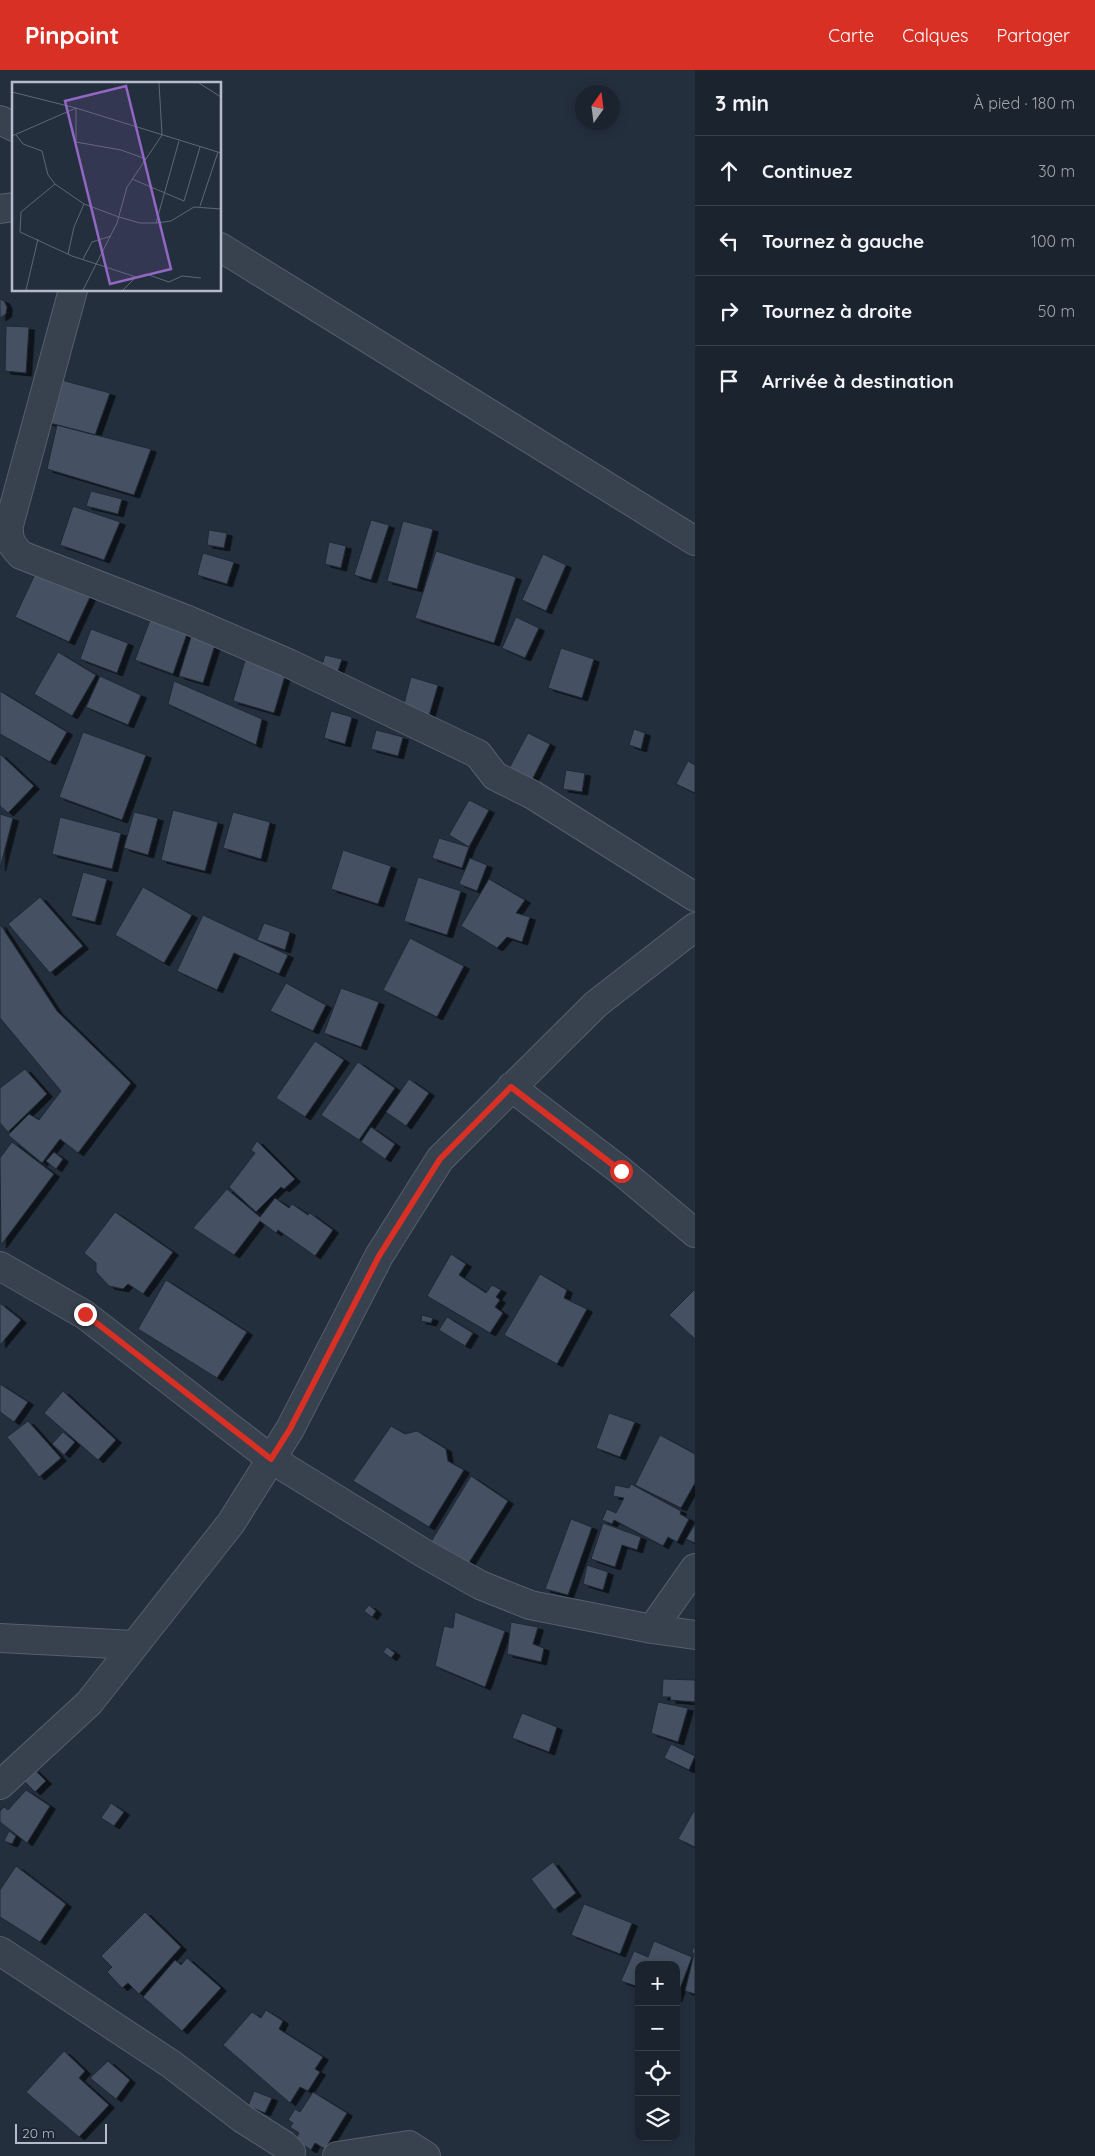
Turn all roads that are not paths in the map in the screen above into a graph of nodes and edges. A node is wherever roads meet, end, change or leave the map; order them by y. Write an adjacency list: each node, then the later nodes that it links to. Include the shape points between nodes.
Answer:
1 (0, 120): 2 (street)
2 (12, 127)
3 (221, 248): 5 (street)
4 (73, 291): 6 (street, via 9,525 11,546 20,555 188,620 288,663 478,754 495,776 533,795)
5 (695, 541)
6 (695, 897)
7 (695, 927): 8 (street, via 596,1004)
8 (511, 1087): 9 (street, via 621,1171); 11 (street, via 440,1159 379,1256 290,1429)
9 (695, 1233)
10 (0, 1266): 11 (street, via 85,1314)
11 (271, 1459): 13 (street, via 480,1585 530,1606); 14 (street, via 231,1524)
12 (695, 1568): 13 (street)
13 (652, 1629): 15 (street)
14 (146, 1631): 16 (street); 17 (street, via 90,1703)
15 (695, 1635)
16 (0, 1638)
17 (0, 1785)
18 (0, 1951): 19 (street, via 170,2064 243,2119 284,2145)
19 (290, 2156)
20 (337, 2156): 21 (street, via 409,2145)
21 (426, 2156)

